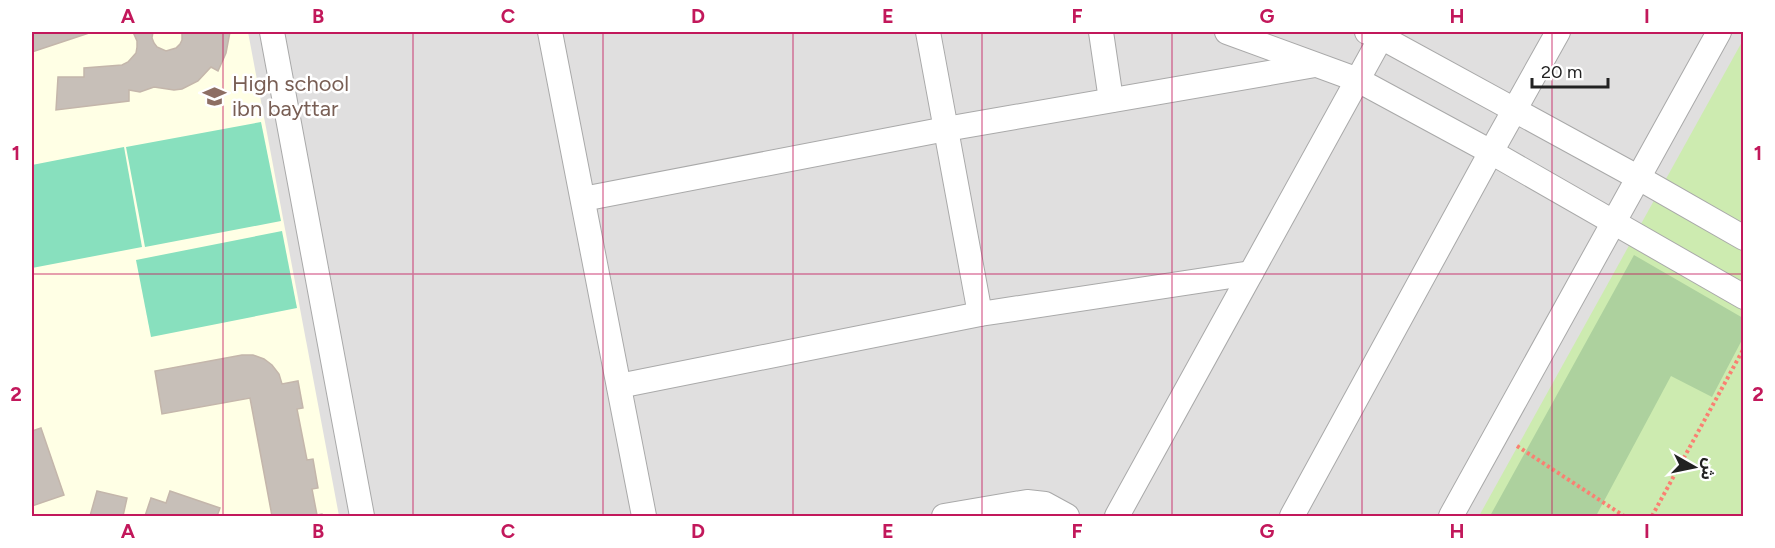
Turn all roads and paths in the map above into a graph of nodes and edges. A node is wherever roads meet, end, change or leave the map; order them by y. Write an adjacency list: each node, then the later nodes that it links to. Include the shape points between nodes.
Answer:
1 (272, 32): 25 (street)
2 (550, 32): 16 (street)
3 (928, 32): 13 (street)
4 (1101, 32): 11 (street)
5 (1227, 32): 9 (street)
6 (1558, 32): 12 (street)
7 (1719, 32): 15 (street)
8 (1376, 33): 10 (street); 12 (street)
9 (1315, 65): 10 (street); 11 (street)
10 (1358, 80): 14 (street); 19 (street)
11 (1111, 100): 13 (street)
12 (1515, 110): 14 (street); 15 (street)
13 (946, 129): 16 (street); 21 (street)
14 (1491, 152): 17 (street); 30 (street)
15 (1639, 178): 17 (street); 18 (street)
16 (583, 199): 23 (street)
17 (1614, 222): 20 (street); 24 (street)
18 (1743, 238)
19 (1251, 273): 21 (street); 29 (street)
20 (1743, 297)
21 (980, 314): 23 (street)
22 (1743, 348): 33 (path)
23 (619, 386): 26 (street)
24 (1497, 433): 31 (street); 32 (path)
25 (362, 516)
26 (644, 516)
27 (944, 516): 28 (street, via 1027,502 1045,504)
28 (1067, 516)
29 (1117, 516)
30 (1292, 516)
31 (1451, 516)
32 (1624, 516)
33 (1652, 516)

